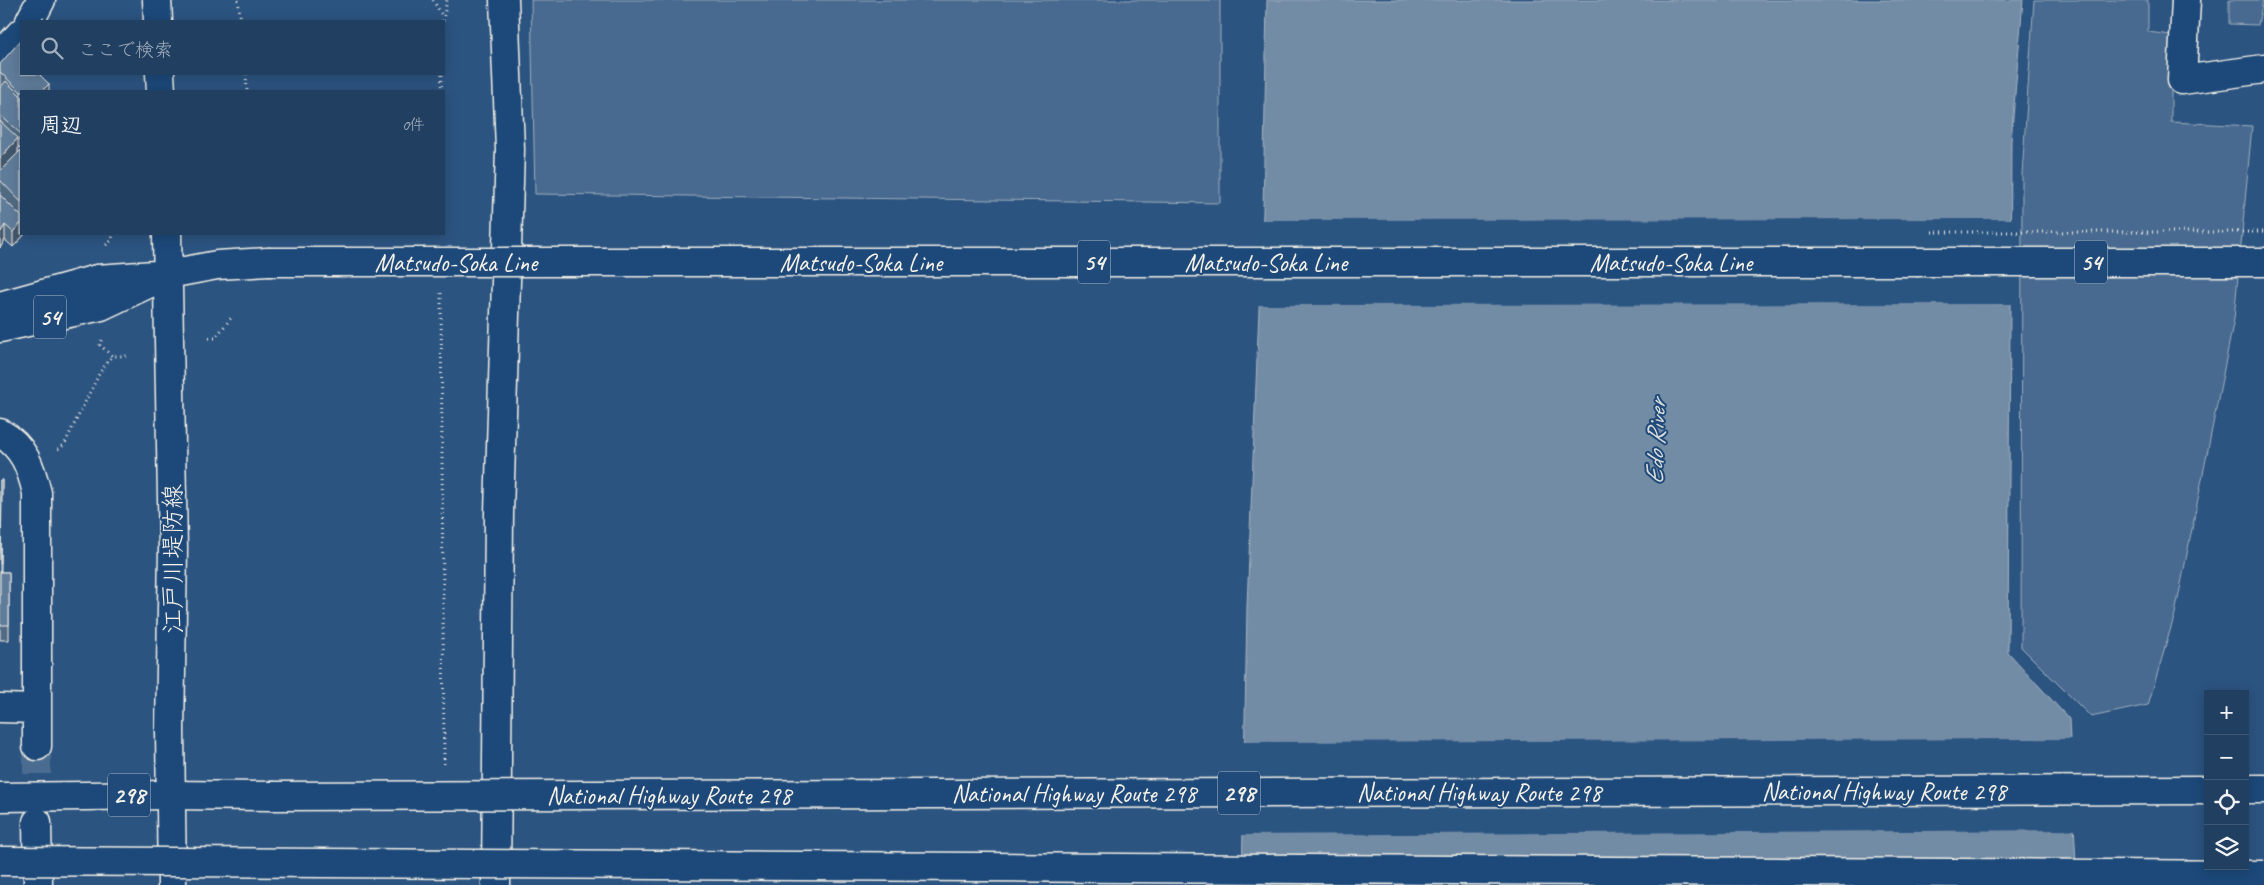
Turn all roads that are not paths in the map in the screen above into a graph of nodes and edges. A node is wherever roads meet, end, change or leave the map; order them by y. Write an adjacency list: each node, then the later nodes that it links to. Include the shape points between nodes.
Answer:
1 (41, 0): 5 (main road)
2 (157, 0): 6 (main road)
3 (504, 0): 31 (main road, via 510,149 499,514)
4 (2186, 0): 9 (main road, via 2182,80)
5 (31, 20)
6 (158, 20)
7 (20, 34): 8 (main road)
8 (0, 56)
9 (2264, 69)
10 (160, 75): 11 (main road)
11 (161, 90)
12 (167, 235): 14 (main road, 江戸川堤防線)
13 (2264, 262): 14 (main road, Matsudo-Soka Line / 54, bridge, via 268,262 218,265)
14 (169, 274): 15 (main road, 54, via 97,279); 16 (main road, 54, via 101,306); 24 (main road, 江戸川堤防線, via 173,549)
15 (0, 306)
16 (0, 328)
17 (0, 433): 19 (main road, via 21,450 31,468 37,493)
18 (0, 708): 19 (main road)
19 (37, 709): 20 (main road)
20 (37, 746)
21 (2249, 789): 22 (main road)
22 (2264, 789)
23 (2204, 790): 24 (main road, National Highway Route 298 / 298, bridge)
24 (170, 795): 25 (main road, National Highway Route 298 / 298); 30 (main road, 江戸川堤防線)
25 (7, 797)
26 (38, 822): 29 (main road)
27 (0, 862): 28 (main road, bridge)
28 (2264, 875)
29 (38, 885)
30 (172, 885)
31 (496, 885)

